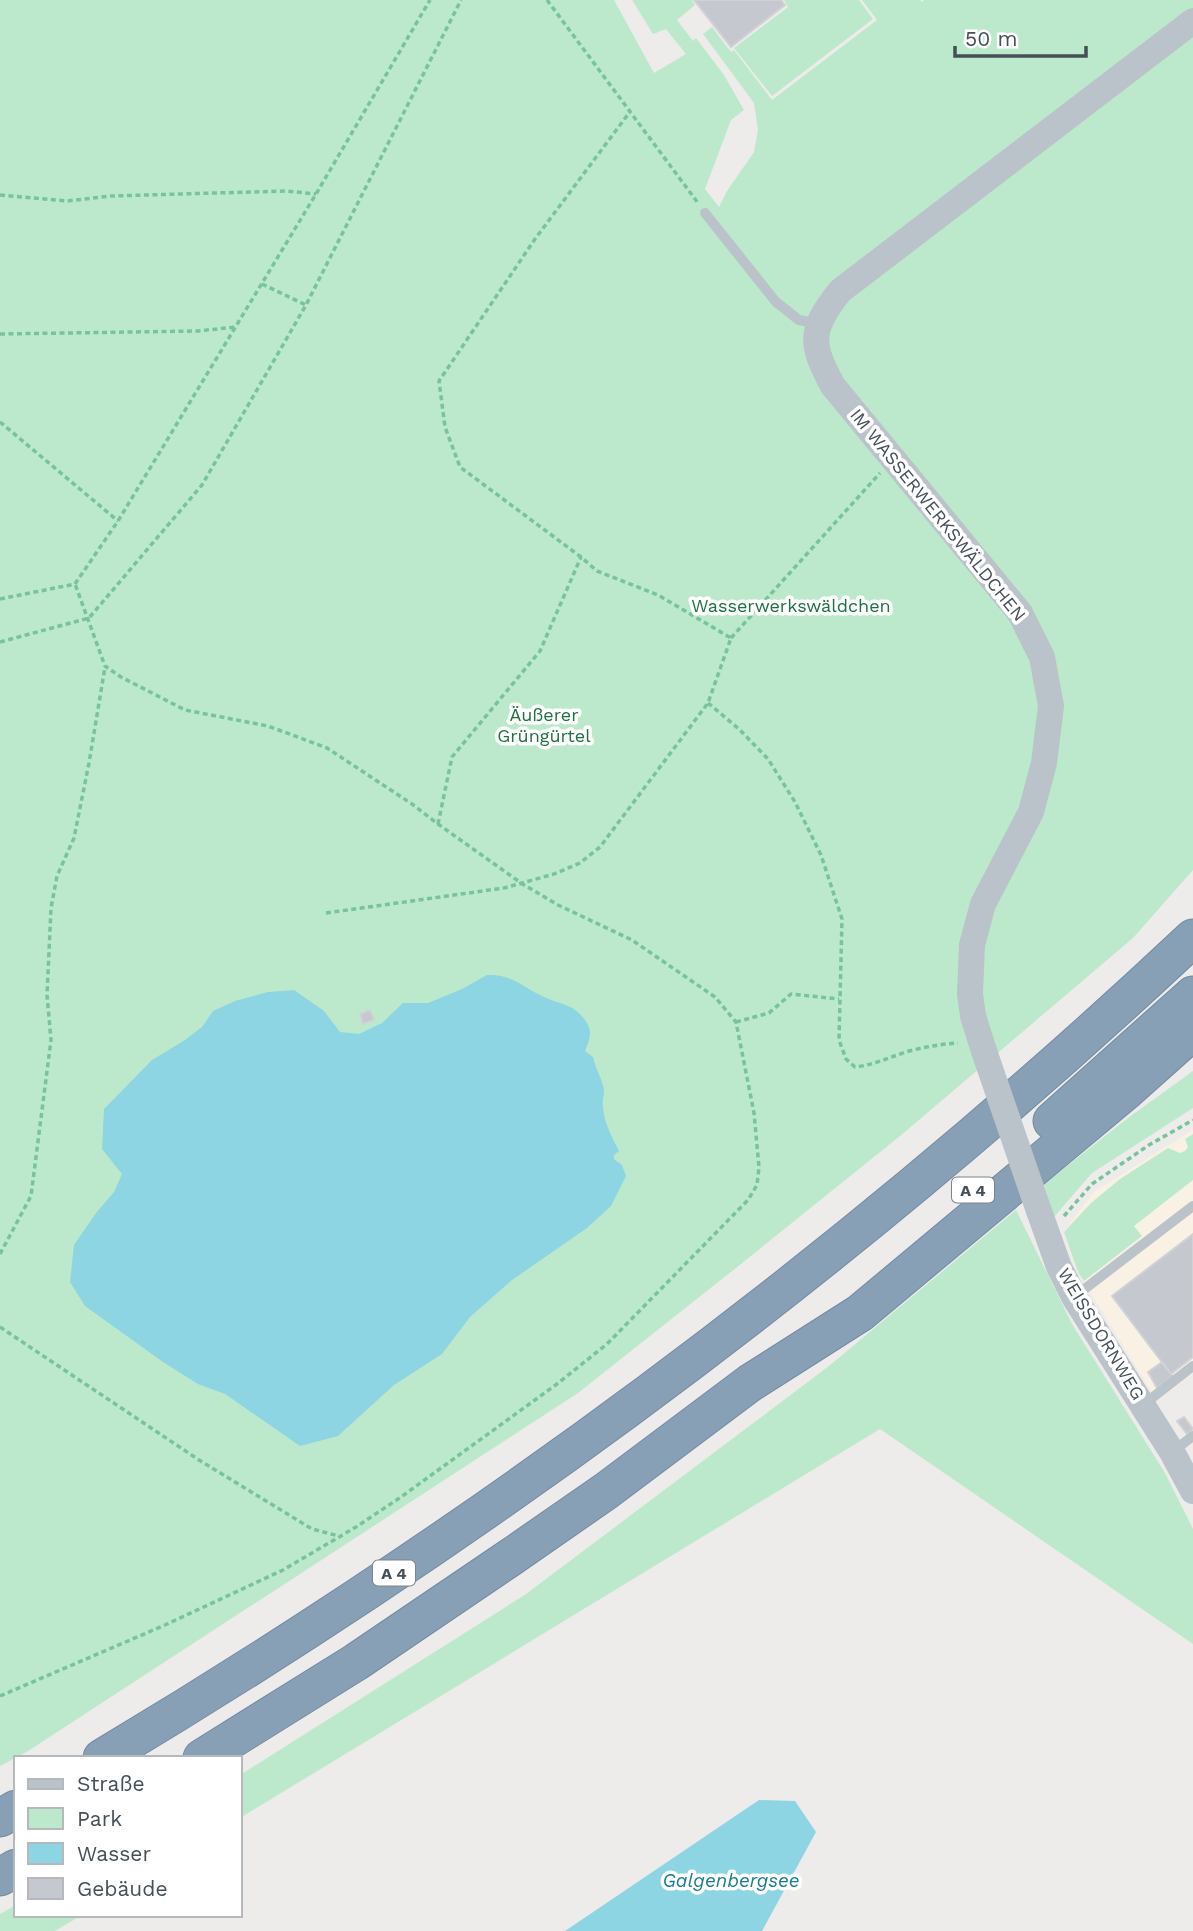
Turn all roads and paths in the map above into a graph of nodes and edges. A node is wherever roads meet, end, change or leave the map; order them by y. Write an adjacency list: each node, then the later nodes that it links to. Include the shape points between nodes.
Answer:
1 (430, 0): 6 (path)
2 (461, 0): 10 (path)
3 (547, 0): 5 (path)
4 (1193, 21): 11 (street, via 840,291)
5 (629, 113): 8 (path); 17 (path, via 439,381 445,427 460,467)
6 (316, 194): 7 (path, via 286,191 67,201); 9 (path)
7 (0, 195)
8 (705, 213): 11 (lane, via 776,302 799,320)
9 (262, 284): 10 (path); 12 (path)
10 (306, 305): 20 (path, via 202,485)
11 (819, 324): 15 (street, IM WASSERWERKSWÄLDCHEN, via 819,359 833,386)
12 (236, 327): 13 (path); 16 (path)
13 (0, 334)
14 (0, 422): 16 (path)
15 (893, 459): 21 (path); 36 (street, IM WASSERWERKSWÄLDCHEN, via 1020,613 1042,657 1051,706 1044,763 1031,811 983,904 972,944)
16 (118, 521): 18 (path)
17 (581, 557): 21 (path, via 597,571 658,594); 25 (path, via 540,651 452,757)
18 (75, 584): 19 (path); 20 (path)
19 (0, 599)
20 (89, 618): 22 (path); 23 (path)
21 (731, 638): 24 (path)
22 (0, 642)
23 (106, 666): 25 (path, via 185,709 268,726 327,748); 42 (path, via 74,838 57,876 51,908 47,995 51,1040 31,1196)
24 (708, 703): 26 (path, via 600,847 580,863); 31 (path, via 768,759 821,855 842,919)
25 (438, 824): 26 (path)
26 (521, 883): 27 (path); 33 (path, via 632,940 715,997)
27 (326, 913)
28 (1193, 913): 32 (highway)
29 (1193, 938): 32 (highway, A 4)
30 (1193, 995): 46 (highway, A 4)
31 (839, 999): 33 (path, via 791,994 769,1013); 36 (path, via 839,1040 846,1059 855,1067 920,1049)
32 (1122, 1004): 52 (highway, A 4, via 886,1207 676,1373 385,1580)
33 (736, 1022): 50 (path, via 758,1146 757,1185 748,1200 597,1352 401,1497)
34 (1193, 1031): 37 (highway)
35 (1193, 1045): 37 (highway)
36 (973, 1047): 41 (street, IM WASSERWERKSWÄLDCHEN, bridge)
37 (1127, 1090): 46 (highway, via 860,1314)
38 (1193, 1120): 39 (path, via 1093,1184)
39 (1077, 1202)
40 (1193, 1206): 43 (lane)
41 (1039, 1211): 43 (street, WEISSDORNWEG)
42 (0, 1254)
43 (1074, 1297): 47 (street, WEISSDORNWEG)
44 (0, 1327): 50 (path, via 312,1529)
45 (1193, 1366): 47 (lane)
46 (750, 1383): 53 (highway, A 4, via 508,1559)
47 (1143, 1405): 48 (street, WEISSDORNWEG)
48 (1183, 1444): 49 (street, WEISSDORNWEG)
49 (1193, 1491)
50 (339, 1536): 51 (path, via 283,1570)
51 (0, 1696)
52 (105, 1756)
53 (205, 1756)

